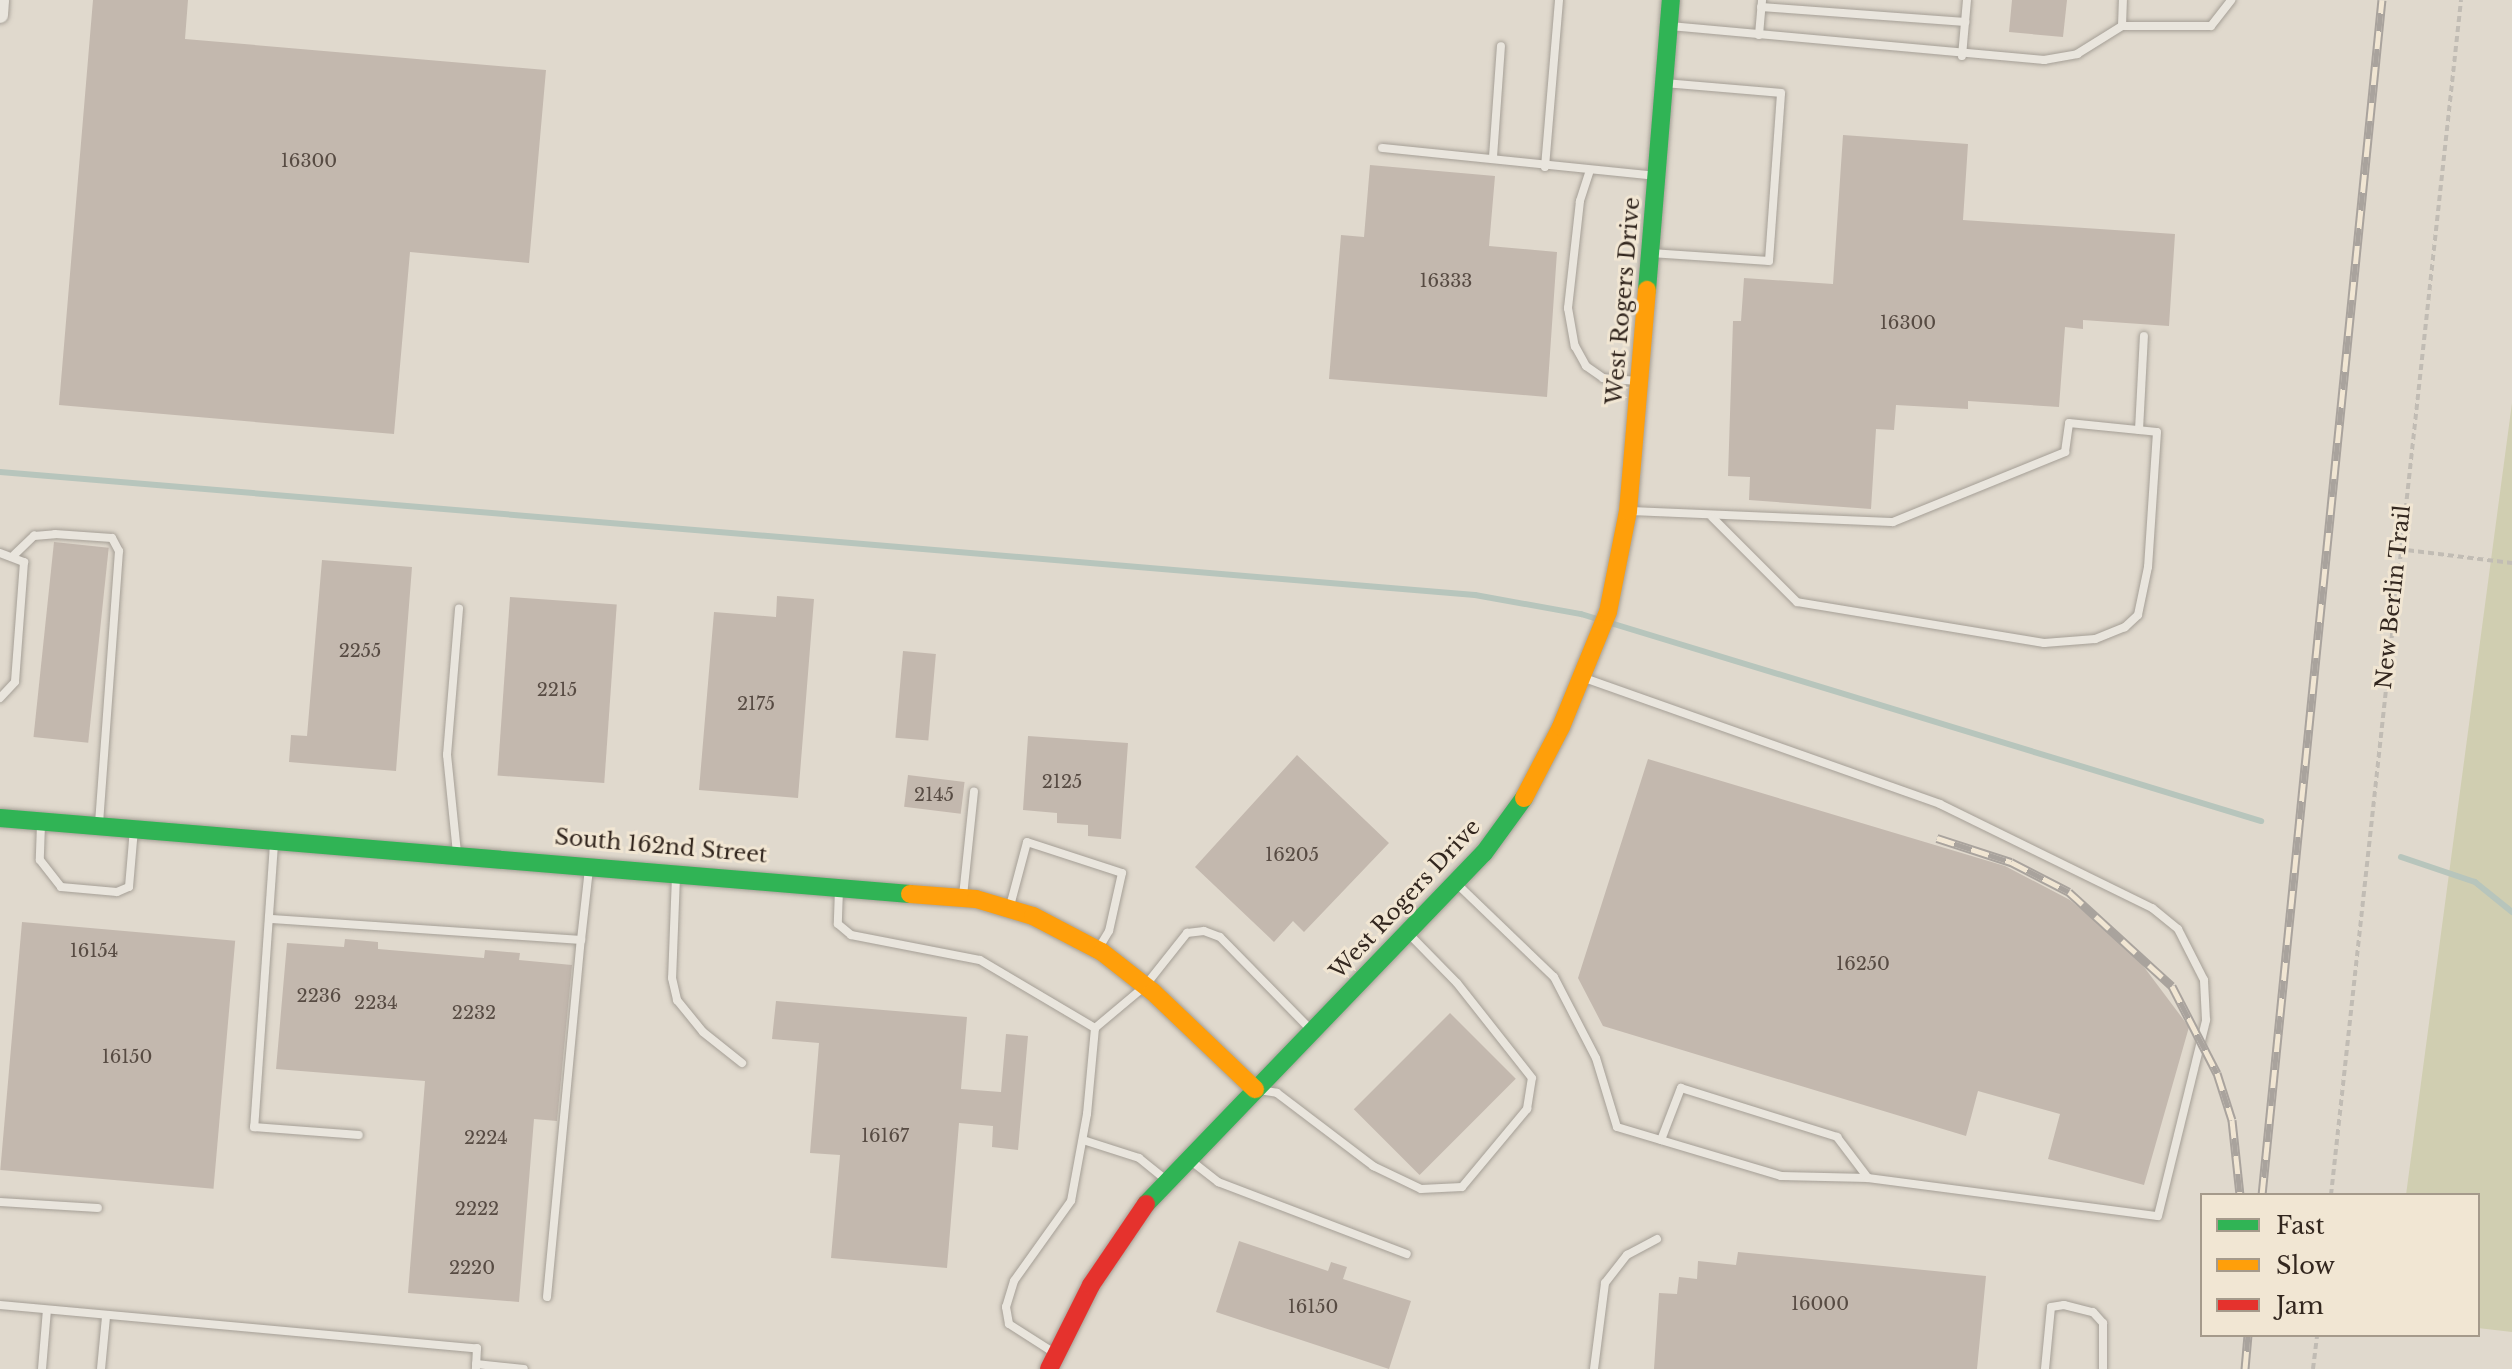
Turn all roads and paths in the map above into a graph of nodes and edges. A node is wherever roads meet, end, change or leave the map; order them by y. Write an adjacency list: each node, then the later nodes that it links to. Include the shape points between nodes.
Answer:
1 (1, 0): 9 (street)
2 (1559, 0): 19 (lane)
3 (1671, 0): 11 (street, West Rogers Drive)
4 (1967, 0): 10 (lane)
5 (2123, 0): 12 (lane)
6 (2231, 0): 12 (lane, via 2211,26)
7 (2461, 0): 28 (path, New Berlin Trail)
8 (1762, 3): 10 (lane); 13 (lane)
9 (0, 15)
10 (1965, 22): 15 (lane)
11 (1669, 26): 13 (lane); 16 (street, West Rogers Drive)
12 (2122, 26): 15 (lane, via 2077,54 2044,60)
13 (1759, 35): 15 (lane)
14 (1501, 46): 18 (lane)
15 (1962, 56)
16 (1664, 83): 21 (street, West Rogers Drive); 22 (lane, via 1781,93 1769,261)
17 (1382, 148): 18 (lane)
18 (1493, 157): 19 (lane)
19 (1545, 167): 20 (lane)
20 (1590, 170): 21 (lane); 24 (lane, via 1580,201 1568,308 1575,346 1586,366 1603,378)
21 (1657, 176): 22 (street, West Rogers Drive)
22 (1650, 253): 24 (street, West Rogers Drive)
23 (2144, 336): 25 (lane)
24 (1640, 381): 26 (street, West Rogers Drive)
25 (2139, 430): 27 (lane, via 2069,423 2065,452 1893,522); 27 (lane, via 2157,432 2148,567 2138,615 2113,632 2073,642 2044,643 1797,602)
26 (1628, 511): 27 (lane); 33 (street, West Rogers Drive, via 1608,612)
27 (1712, 517)
28 (2398, 549): 31 (path); 63 (path, New Berlin Trail)
29 (0, 553): 30 (lane)
30 (14, 555): 34 (lane, via 24,562 15,682); 38 (lane, via 34,536 55,534 112,538 119,551)
31 (2512, 563)
32 (459, 608): 41 (lane, via 447,755)
33 (1582, 677): 44 (street, West Rogers Drive, via 1524,798); 61 (lane, via 1940,804 2152,908 2178,929 2196,955 2204,980 2206,1020 2158,1216)
34 (0, 698)
35 (974, 792): 46 (lane)
36 (0, 818): 37 (street, South 162nd Street)
37 (41, 821): 38 (street, South 162nd Street); 39 (lane, via 40,860 46,874 61,887 117,892 129,887)
38 (99, 826): 39 (street, South 162nd Street)
39 (134, 829): 40 (street, South 162nd Street)
40 (275, 840): 41 (street, South 162nd Street); 48 (lane)
41 (457, 854): 42 (street, South 162nd Street)
42 (589, 865): 43 (street, South 162nd Street); 50 (lane)
43 (676, 872): 45 (street, South 162nd Street); 55 (lane, via 672,978 677,1000 703,1032)
44 (1457, 883): 49 (street, West Rogers Drive); 59 (lane, via 1554,977 1596,1058 1617,1127)
45 (839, 885): 46 (street, South 162nd Street); 53 (lane, via 838,924 851,935 980,960)
46 (963, 897): 47 (street, South 162nd Street)
47 (1009, 908): 51 (street, South 162nd Street); 51 (lane, via 1027,842 1122,873 1109,931)
48 (272, 919): 50 (lane); 57 (lane, via 254,1127)
49 (1409, 934): 54 (street, West Rogers Drive); 56 (lane, via 1457,983 1532,1078 1527,1109 1462,1187 1421,1189 1373,1166 1277,1093)
50 (581, 940): 68 (lane)
51 (1097, 949): 52 (street, South 162nd Street)
52 (1145, 986): 53 (lane); 54 (lane, via 1187,933 1204,931 1220,937); 56 (street, South 162nd Street)
53 (1095, 1028): 58 (lane)
54 (1312, 1032): 56 (street, West Rogers Drive)
55 (742, 1063)
56 (1255, 1089): 60 (street, West Rogers Drive)
57 (359, 1135)
58 (1083, 1140): 62 (lane, via 1139,1158); 73 (lane, via 1071,1201 1014,1281 1006,1307 1009,1324)
59 (1661, 1140): 61 (lane, via 1781,1176); 61 (lane, via 1681,1088 1837,1137)
60 (1187, 1157): 62 (street, West Rogers Drive); 67 (lane, via 1218,1182)
61 (1868, 1178)
62 (1165, 1180): 73 (street, West Rogers Drive, via 1124,1232)
63 (2331, 1193)
64 (0, 1202): 65 (lane)
65 (98, 1208)
66 (1657, 1239): 78 (lane, via 1627,1255 1605,1283)
67 (1407, 1254)
68 (547, 1297)
69 (0, 1305): 70 (lane)
70 (47, 1310): 71 (lane); 75 (lane)
71 (106, 1317): 74 (lane, via 477,1348); 76 (lane)
72 (2317, 1337): 81 (path)
73 (1052, 1361)
74 (476, 1366): 77 (lane)
75 (42, 1369)
76 (101, 1369)
77 (524, 1369)
78 (1594, 1369)
79 (2045, 1369): 80 (lane, via 2051,1307 2064,1305 2093,1312 2103,1323)
80 (2103, 1369)
81 (2313, 1369)

